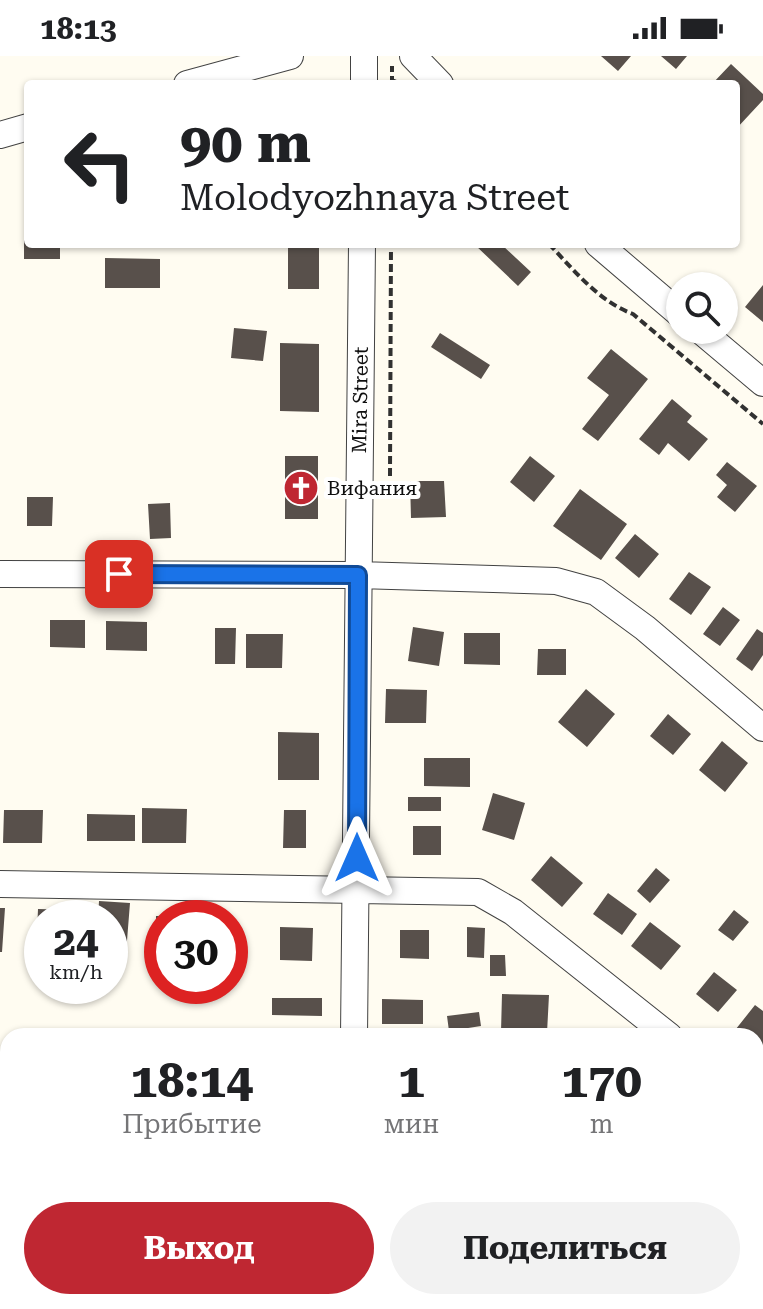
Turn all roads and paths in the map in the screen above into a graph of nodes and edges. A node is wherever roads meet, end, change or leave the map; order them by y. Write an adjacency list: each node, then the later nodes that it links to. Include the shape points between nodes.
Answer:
1 (290, 56): 5 (street)
2 (364, 56): 6 (street)
3 (392, 56): 7 (path)
4 (413, 56): 8 (street)
5 (202, 80)
6 (364, 80)
7 (392, 80)
8 (436, 80)
9 (24, 128): 10 (street)
10 (0, 135)
11 (362, 248): 21 (street, Mira Street)
12 (391, 248): 19 (path)
13 (553, 248): 18 (path, via 603,298 633,314)
14 (603, 248): 15 (street)
15 (666, 302)
16 (717, 344): 17 (street)
17 (763, 383)
18 (763, 424)
19 (390, 476)
20 (0, 574): 21 (street)
21 (358, 575): 22 (street, via 556,581 596,592); 24 (street, Mira Street)
22 (763, 728)
23 (0, 884): 24 (street)
24 (357, 889): 25 (street, Mira Street); 26 (street, via 478,892 513,912)
25 (354, 1028)
26 (659, 1028)

